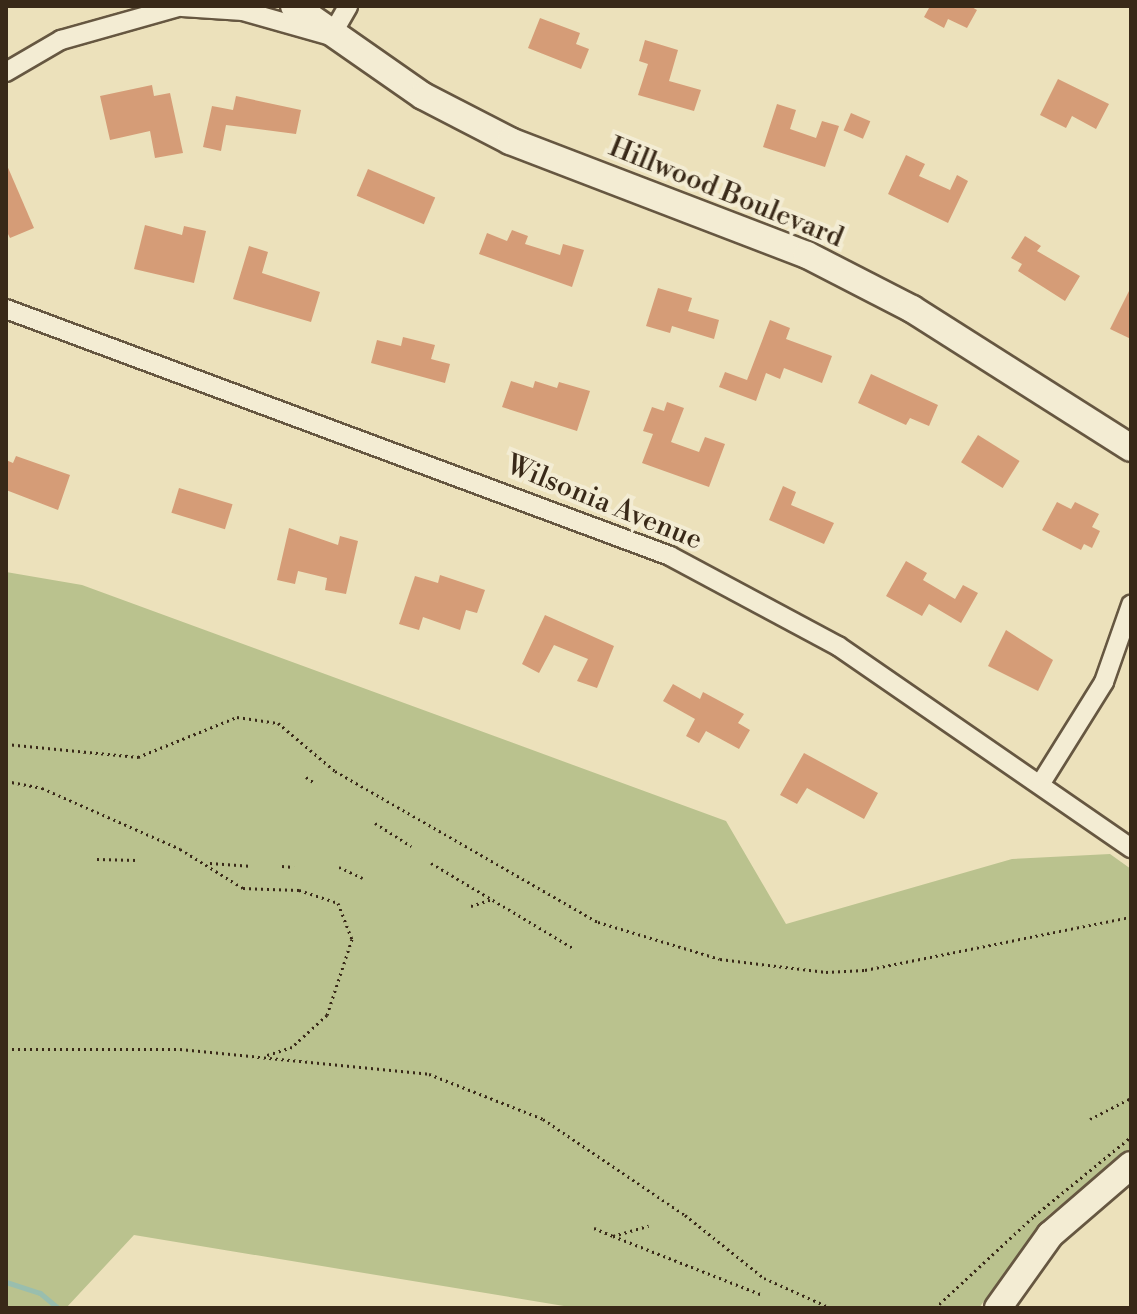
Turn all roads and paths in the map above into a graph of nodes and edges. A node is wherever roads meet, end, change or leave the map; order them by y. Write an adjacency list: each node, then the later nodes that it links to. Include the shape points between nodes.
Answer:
1 (182, 6): 4 (street, via 243,11); 5 (street, via 61,40)
2 (294, 6): 4 (street, Hillwood Boulevard)
3 (348, 6): 4 (street)
4 (331, 36): 7 (street, Hillwood Boulevard, via 423,96 510,141 807,255 912,309)
5 (6, 72)
6 (6, 309): 13 (street, Wilsonia Avenue, via 670,556 838,646)
7 (1131, 448)
8 (1131, 605): 13 (street, via 1104,682)
9 (6, 744): 28 (path, via 138,757 237,717 278,723 335,771 598,922 720,959 826,972 865,970)
10 (306, 777): 12 (path)
11 (6, 781): 19 (path, via 55,793)
12 (315, 783)
13 (1041, 783): 16 (street, Wilsonia Avenue)
14 (375, 823): 15 (path)
15 (411, 846)
16 (1131, 848)
17 (97, 859): 18 (path)
18 (137, 860)
19 (206, 863): 21 (path); 31 (path, via 243,888 299,890 329,898 348,920 352,939 327,1015 292,1047)
20 (431, 863): 26 (path)
21 (249, 866)
22 (282, 866): 23 (path)
23 (294, 867)
24 (339, 867): 25 (path)
25 (363, 878)
26 (492, 900): 27 (path); 29 (path)
27 (471, 906)
28 (1131, 917)
29 (573, 948)
30 (6, 1049): 31 (path, via 126,1047)
31 (264, 1056): 40 (path, via 429,1074 543,1119 703,1227 764,1278)
32 (1131, 1098): 33 (path)
33 (1090, 1119)
34 (1131, 1137): 41 (path, via 1034,1216)
35 (1131, 1165): 42 (street, via 1050,1235)
36 (649, 1226): 38 (path)
37 (594, 1228): 38 (path)
38 (613, 1236): 39 (path)
39 (763, 1295)
40 (831, 1308)
41 (935, 1308)
42 (998, 1308)

